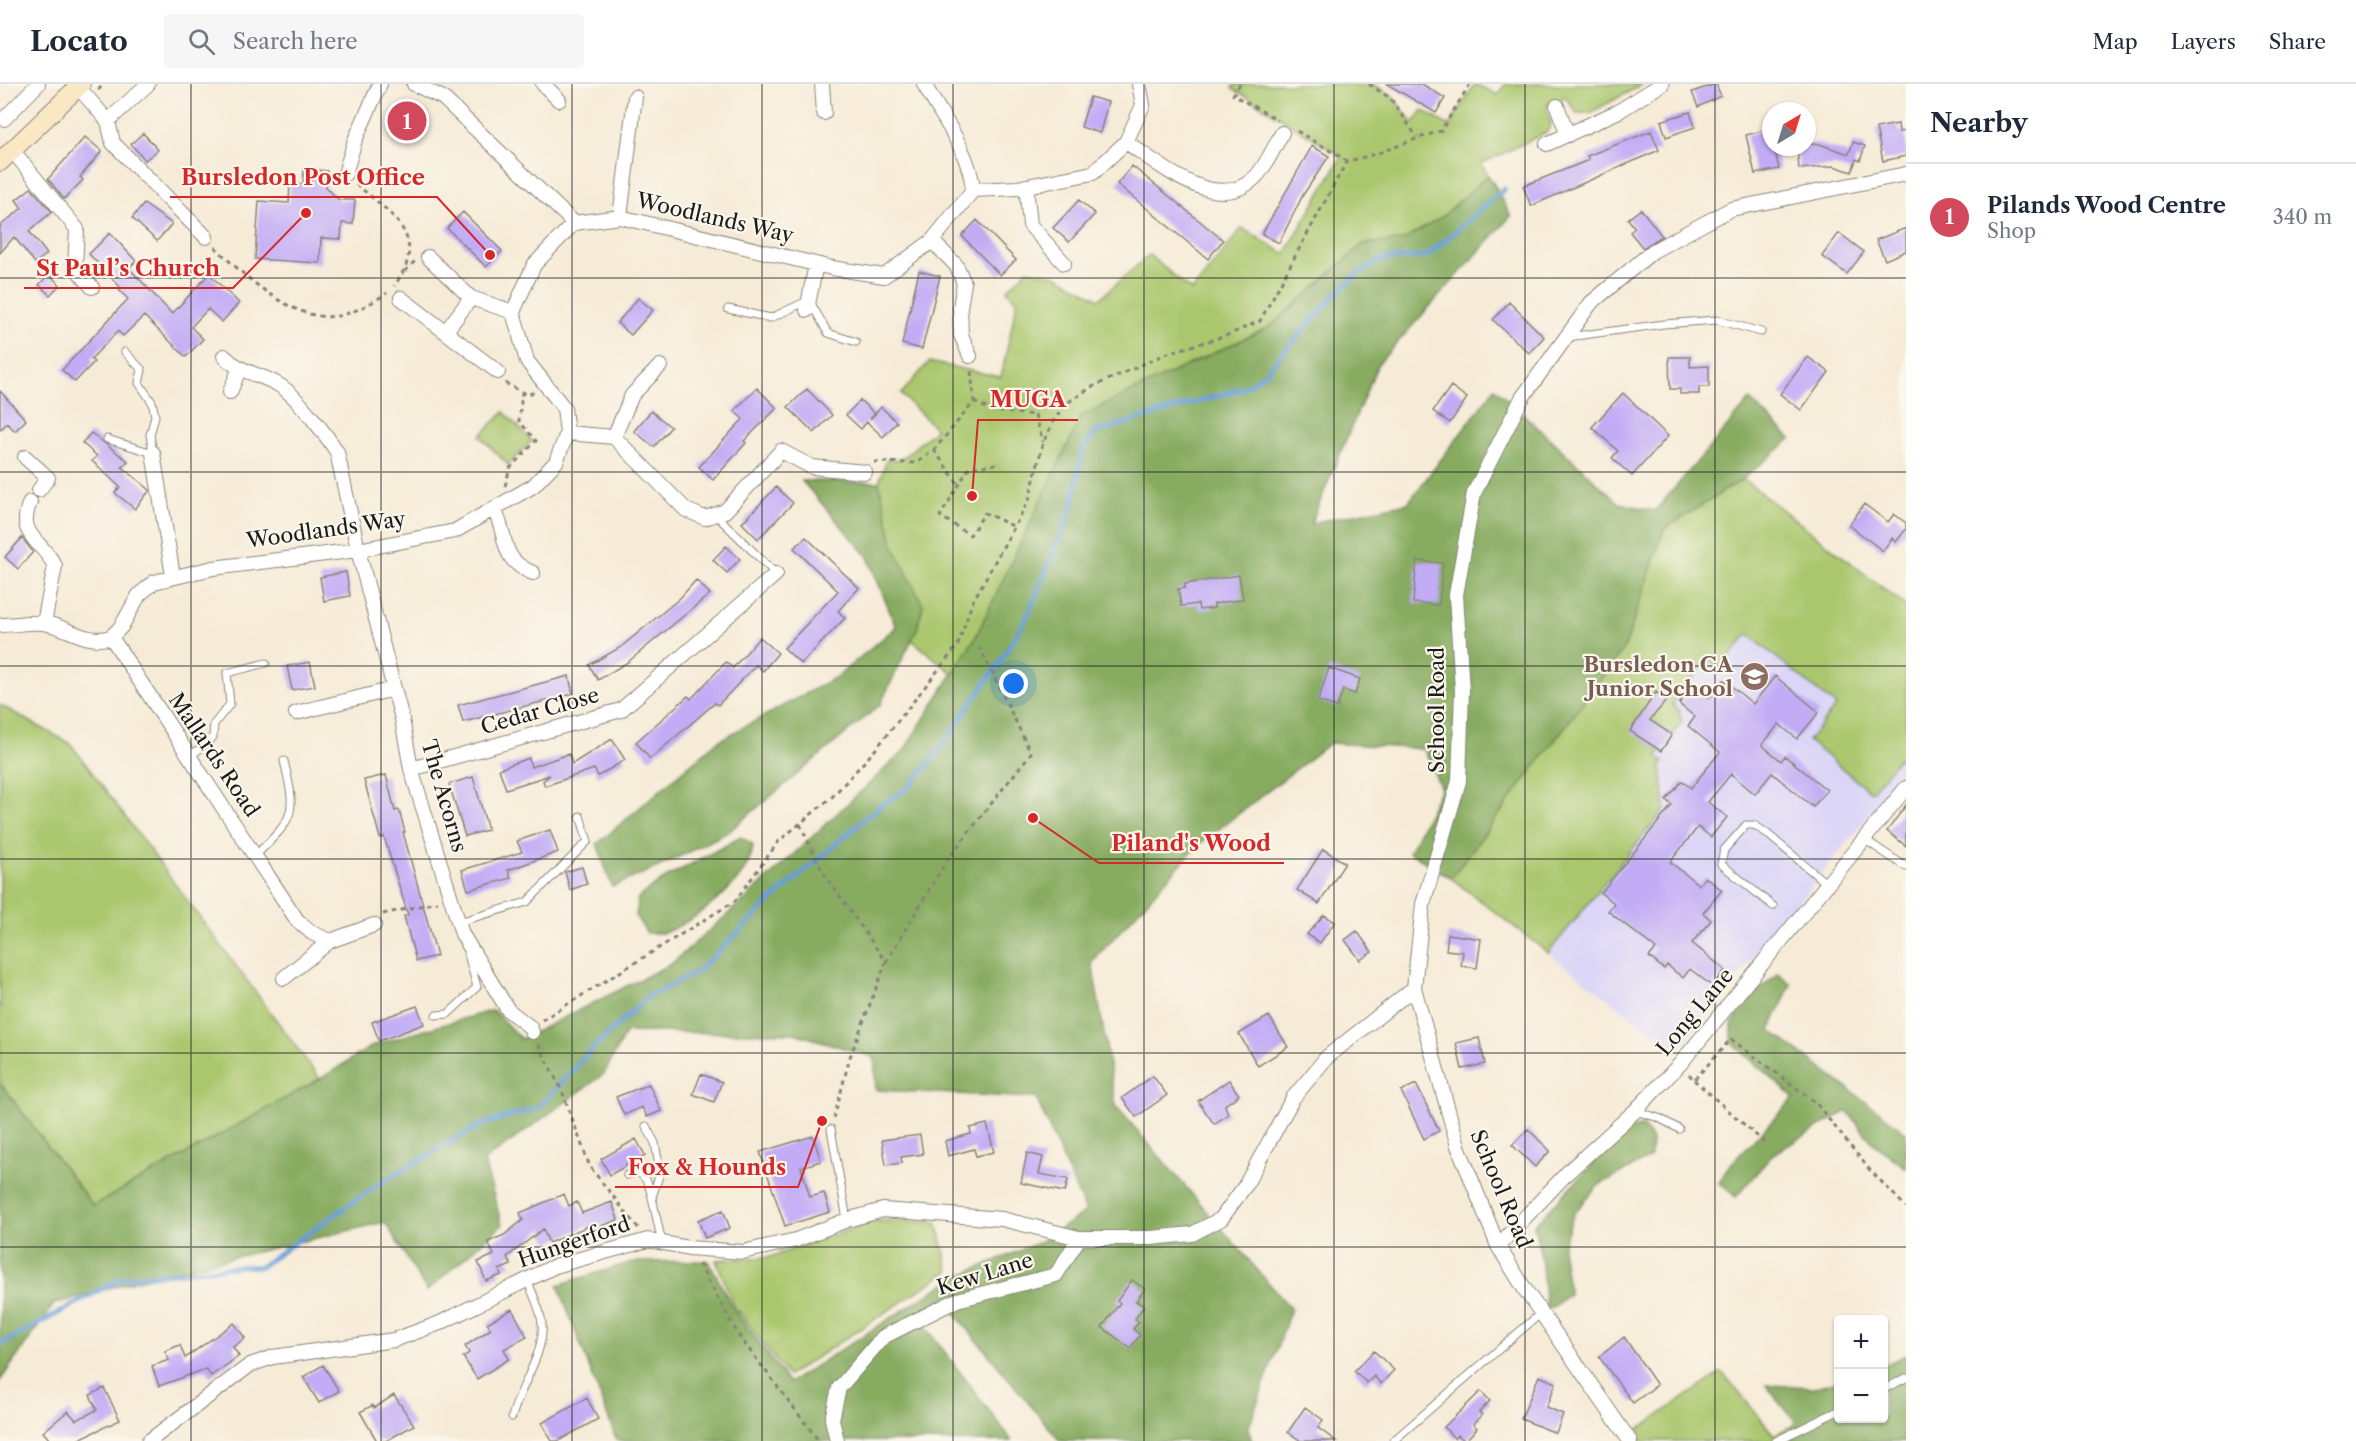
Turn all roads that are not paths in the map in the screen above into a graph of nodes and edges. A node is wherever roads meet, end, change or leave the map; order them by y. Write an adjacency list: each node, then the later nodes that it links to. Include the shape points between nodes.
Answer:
1 (38, 84): 15 (street)
2 (148, 84): 16 (street)
3 (381, 84): 22 (street, via 355,140)
4 (414, 84): 27 (street, via 443,98)
5 (543, 84): 12 (street)
6 (822, 84): 14 (street)
7 (924, 84): 25 (street, via 964,153)
8 (1139, 84): 19 (street, via 1143,105)
9 (1662, 84): 18 (street, via 1619,111)
10 (80, 85): 16 (street); 21 (main road)
11 (635, 96): 26 (street)
12 (559, 100)
13 (1557, 106): 18 (street)
14 (824, 113)
15 (4, 119)
16 (108, 121): 28 (street, via 112,143)
17 (1286, 130): 19 (street, via 1258,173 1244,186 1215,192 1185,179)
18 (1568, 135): 20 (street)
19 (1126, 142): 24 (street, via 1093,173)
20 (1547, 144)
21 (6, 156): 33 (street, via 77,229 75,267)
22 (345, 174)
23 (1906, 174): 41 (street, School Road, via 1731,209 1653,251 1591,303)
24 (1026, 186): 25 (street); 31 (street, via 1030,225)
25 (973, 190): 29 (street, Woodlands Way)
26 (620, 217): 27 (street, Woodlands Way); 32 (street, Woodlands Way)
27 (574, 223): 38 (street, via 534,265)
28 (206, 237)
29 (932, 241): 32 (street, Woodlands Way, via 884,276); 45 (street, via 956,265 964,283 961,335)
30 (428, 256): 35 (street)
31 (1064, 263)
32 (816, 264): 36 (street)
33 (92, 287)
34 (401, 298): 39 (street)
35 (471, 298): 38 (street); 39 (street)
36 (808, 305): 37 (lane, via 771,318); 42 (lane, via 828,333)
37 (728, 309)
38 (513, 312): 50 (street, via 527,361 564,408)
39 (446, 331): 48 (street)
40 (1761, 332): 41 (lane, via 1717,320)
41 (1566, 338): 84 (street, School Road, via 1522,399 1474,493 1456,595 1462,690 1459,781 1423,904)
42 (856, 342)
43 (125, 352): 53 (lane, via 141,370 139,383 152,402)
44 (224, 356): 47 (street)
45 (970, 356)
46 (660, 366): 51 (street, via 632,395)
47 (239, 370): 49 (street); 60 (street, The Acorns, via 283,388 329,439 341,463)
48 (498, 372)
49 (230, 392)
50 (567, 433): 51 (street); 58 (street, Woodlands Way, via 556,462 533,486)
51 (614, 437): 59 (street, via 686,510 705,518)
52 (107, 439): 53 (lane)
53 (153, 453): 63 (street)
54 (25, 458): 56 (street, via 48,478)
55 (865, 472): 59 (street, via 812,467 781,451)
56 (39, 490)
57 (30, 502): 64 (street, via 25,526 55,566)
58 (498, 506): 60 (street, Woodlands Way, via 455,531); 61 (street, via 505,548 519,568)
59 (717, 516): 62 (lane)
60 (358, 550): 63 (street, Woodlands Way, via 213,567); 68 (street, The Acorns)
61 (532, 573)
62 (776, 574): 72 (street, Cedar Close, via 621,710)
63 (173, 576): 66 (street, Woodlands Way, via 146,588 122,627)
64 (44, 623): 65 (street); 66 (street, via 95,641)
65 (0, 625)
66 (111, 637): 70 (street, Mallards Road)
67 (266, 663): 70 (lane, via 227,673 230,704 214,724 213,736)
68 (394, 688): 69 (street); 72 (street, The Acorns)
69 (296, 713)
70 (190, 757): 76 (street, Mallards Road)
71 (284, 761): 76 (lane, via 294,801 291,814 280,832)
72 (411, 769): 81 (street, The Acorns)
73 (1906, 788): 75 (street, Long Lane)
74 (580, 816): 81 (lane, via 588,841 527,902)
75 (1864, 839): 77 (lane); 78 (street, Long Lane)
76 (255, 855): 82 (street, Mallards Road, via 297,920)
77 (1906, 867)
78 (1827, 884): 79 (lane, via 1765,832 1746,825 1724,850 1721,864); 87 (street, Long Lane, via 1680,1064)
79 (1773, 906)
80 (374, 925): 82 (street)
81 (461, 928): 85 (lane, via 477,987 448,1014); 86 (street, The Acorns, via 508,1010)
82 (330, 941): 83 (street)
83 (284, 978)
84 (1414, 988): 94 (street, via 1327,1057 1293,1098 1245,1186 1221,1219 1192,1234); 96 (street, School Road, via 1458,1146)
85 (436, 1015)
86 (531, 1030)
87 (1635, 1111): 90 (lane); 96 (street, Long Lane, via 1569,1171)
88 (646, 1126): 92 (lane, via 655,1143 660,1173)
89 (831, 1129): 93 (lane)
90 (1679, 1129)
91 (627, 1175): 92 (lane, via 642,1174)
92 (652, 1197): 95 (lane)
93 (847, 1220): 94 (street, Hungerford, via 883,1210 1002,1219); 95 (street, Hungerford, via 796,1240 743,1252)
94 (1079, 1238): 104 (street, Kew Lane, via 1056,1275 957,1300 883,1337 839,1388 832,1419)
95 (662, 1244): 97 (street, Hungerford, via 648,1240 555,1266)
96 (1498, 1245): 98 (street, School Road)
97 (527, 1279): 102 (lane, via 543,1332); 103 (street, Hungerford, via 440,1323 394,1340 273,1357 250,1365)
98 (1541, 1313): 105 (lane); 106 (street, School Road)
99 (1906, 1378): 100 (lane)
100 (1888, 1387)
101 (1834, 1413): 107 (lane)
102 (512, 1417)
103 (151, 1440)
104 (837, 1441)
105 (1392, 1441)
106 (1630, 1441)
107 (1776, 1441)

